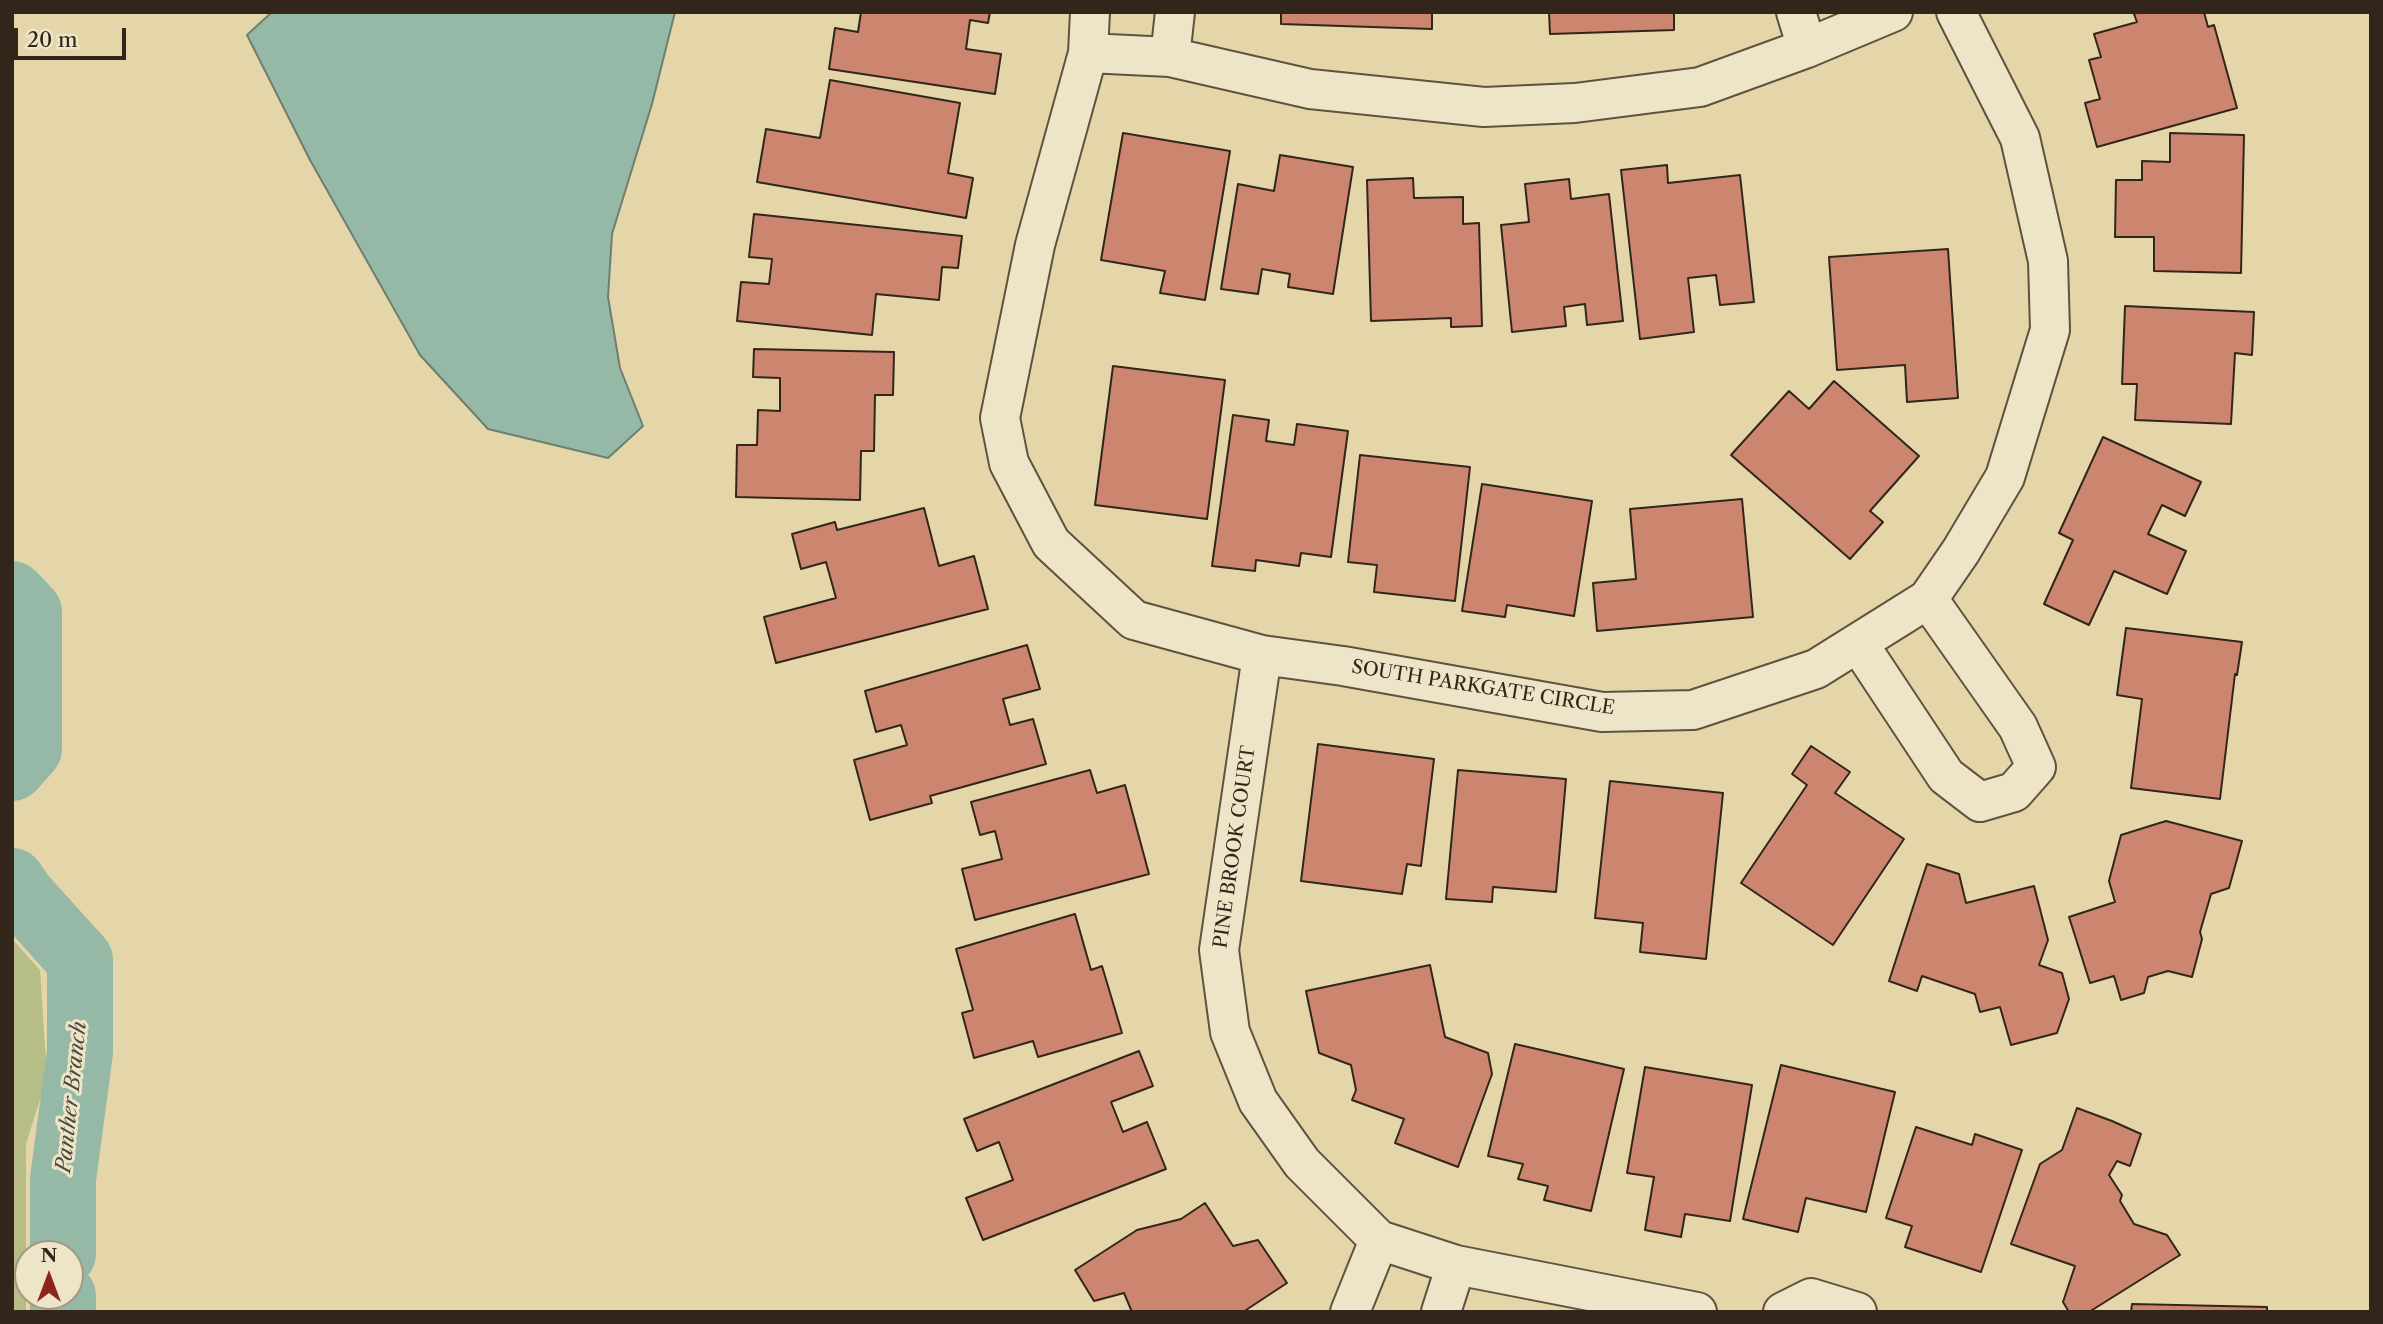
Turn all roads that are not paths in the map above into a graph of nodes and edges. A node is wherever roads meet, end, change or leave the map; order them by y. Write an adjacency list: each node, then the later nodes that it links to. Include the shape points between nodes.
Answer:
1 (1090, 12): 7 (street, SOUTH PARKGATE CIRCLE)
2 (1175, 12): 8 (street)
3 (1796, 12): 6 (street)
4 (1893, 12): 6 (street)
5 (1956, 12): 9 (street, SOUTH PARKGATE CIRCLE, via 2020,138 2048,261 2050,330 2005,477)
6 (1807, 48): 8 (street, via 1700,87 1575,103 1485,107 1310,89)
7 (1088, 53): 8 (street); 11 (street, SOUTH PARKGATE CIRCLE, via 1035,245 1000,418 1009,463 1051,543 1133,621)
8 (1170, 57)
9 (1928, 599): 10 (street, SOUTH PARKGATE CIRCLE); 10 (street, via 2023,737 2036,767 2014,792 1980,802 1946,776)
10 (1858, 643): 11 (street, SOUTH PARKGATE CIRCLE, via 1816,669 1693,710 1602,712)
11 (1262, 655): 12 (street, PINE BROOK COURT, via 1219,950 1230,1032 1258,1101 1302,1163)
12 (1379, 1240): 13 (street, PINE BROOK COURT); 14 (street)
13 (1456, 1265): 15 (street); 16 (street, PINE BROOK COURT)
14 (1350, 1312)
15 (1441, 1312)
16 (1697, 1312)
17 (1783, 1312): 18 (street, via 1811,1298)
18 (1857, 1312)

